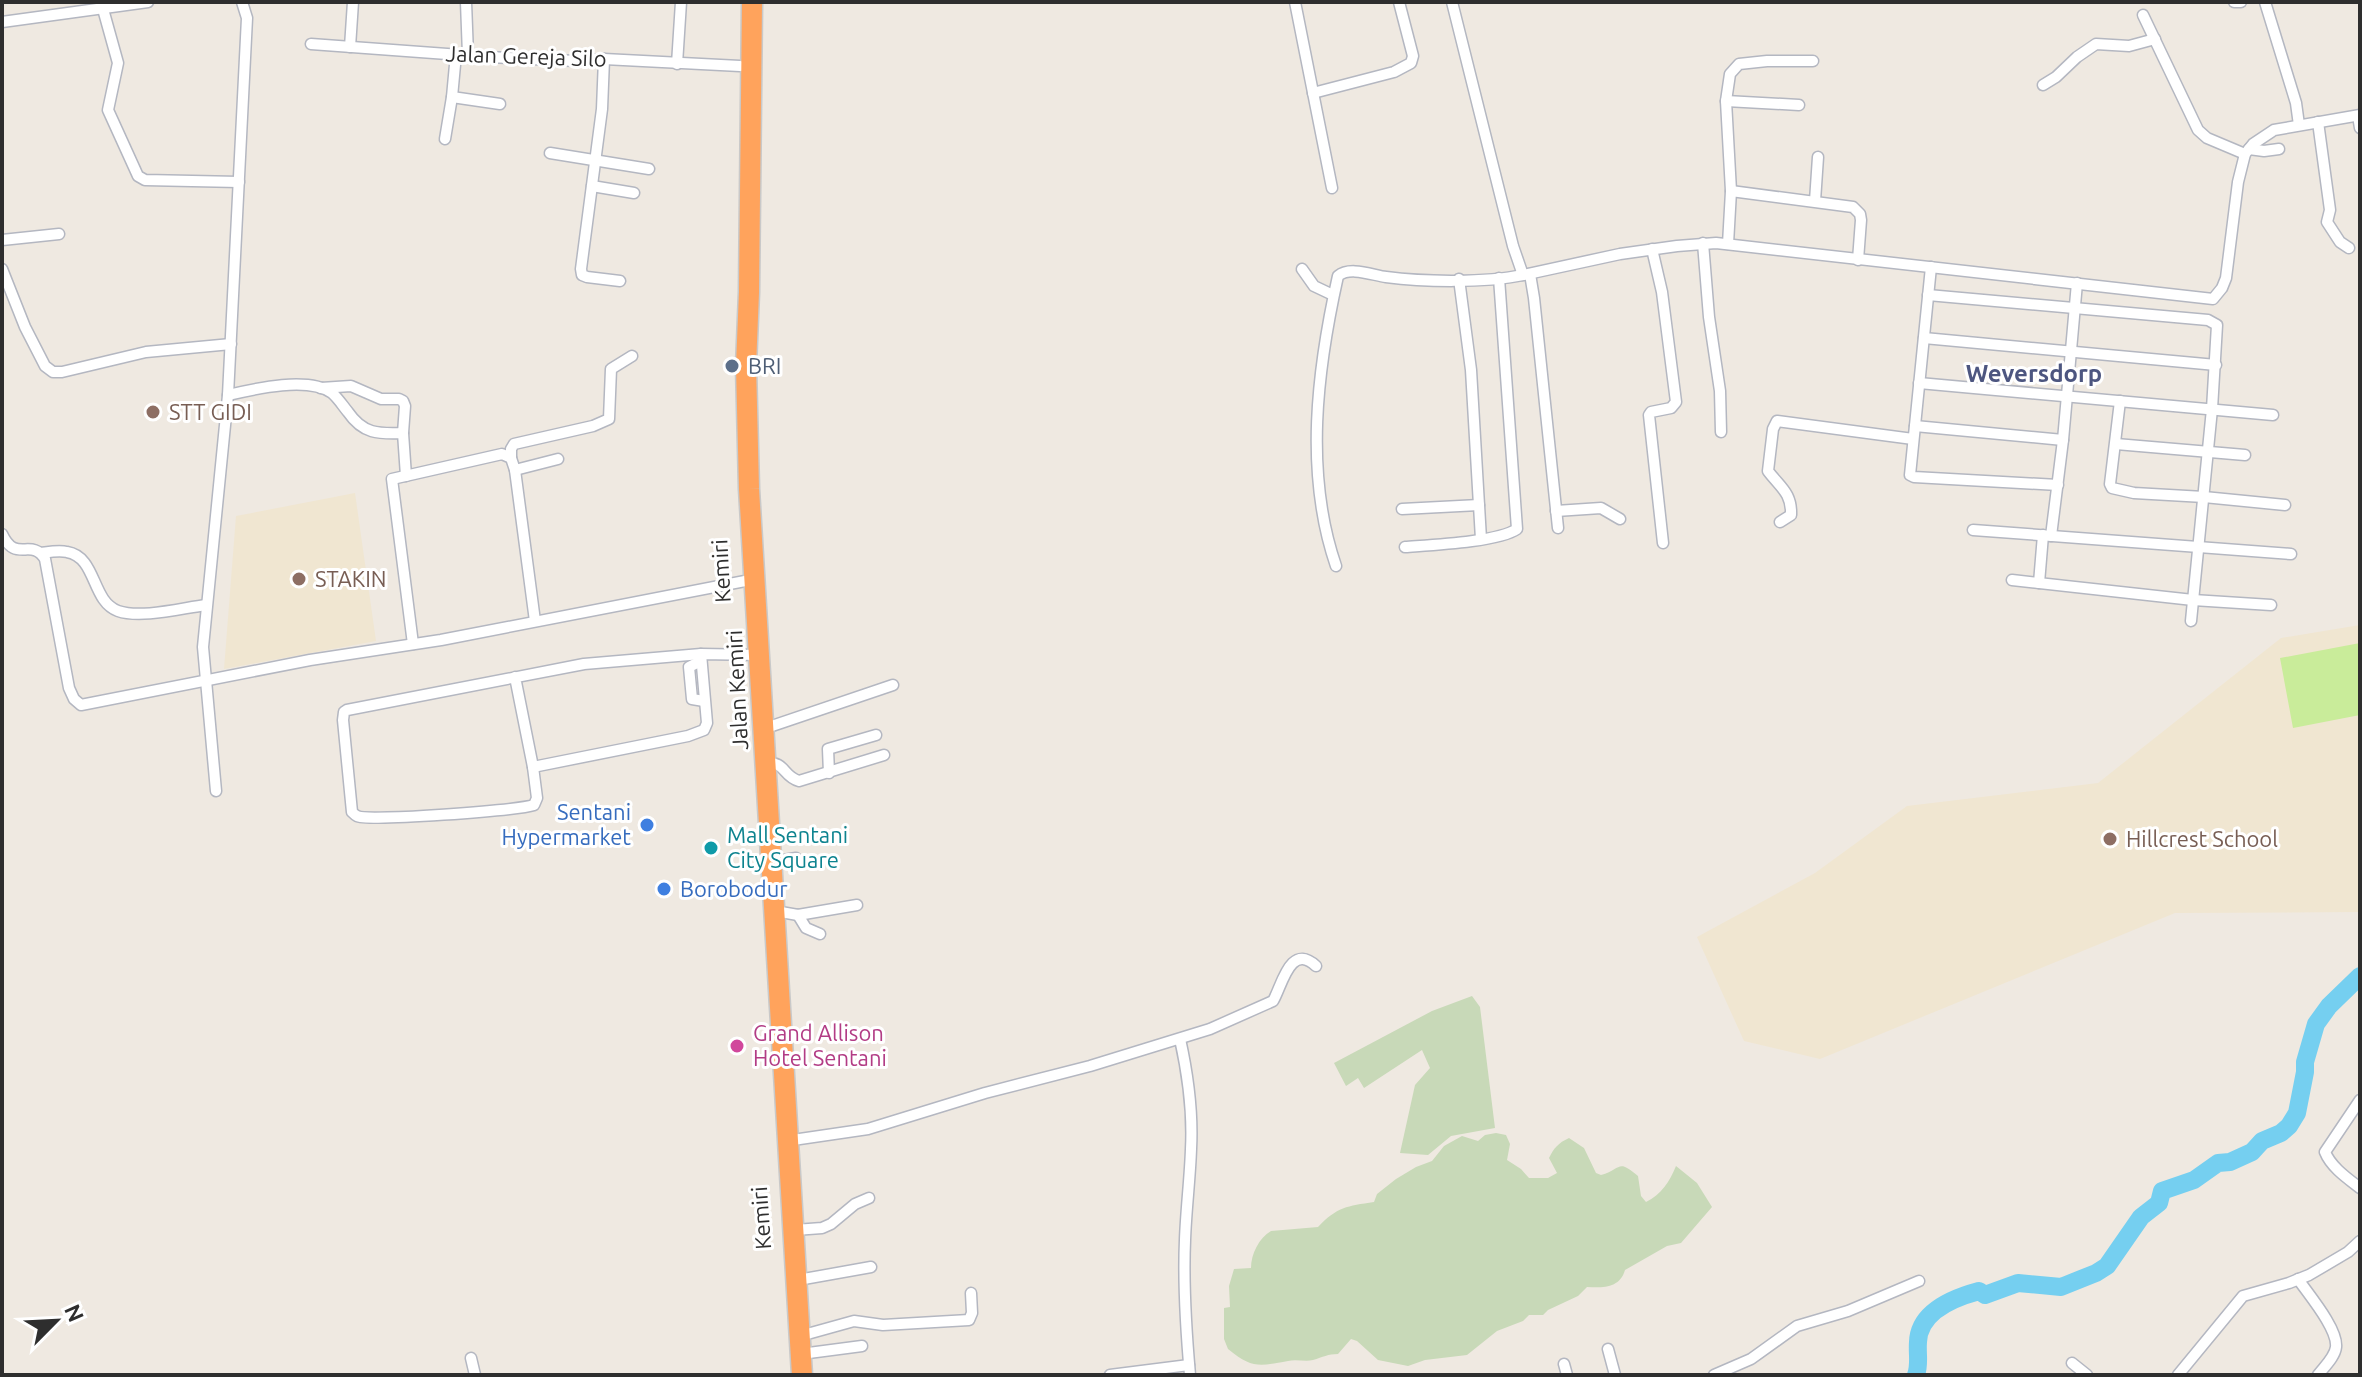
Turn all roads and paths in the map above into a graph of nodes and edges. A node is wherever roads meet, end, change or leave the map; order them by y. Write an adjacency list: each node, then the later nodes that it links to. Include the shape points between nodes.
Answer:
1 (148, 2): 14 (street)
2 (242, 2): 42 (street, via 247,18)
3 (353, 2): 19 (street)
4 (466, 2): 20 (street)
5 (681, 2): 23 (street)
6 (740, 2): 24 (highway, Kemiri)
7 (752, 2): 118 (highway, Jalan Kemiri, via 746,366)
8 (1295, 2): 26 (street)
9 (1399, 2): 26 (street, via 1411,63)
10 (1452, 2): 58 (street, via 1513,246)
11 (2234, 2): 12 (street)
12 (2241, 2)
13 (2265, 2): 33 (street)
14 (103, 9): 16 (street); 42 (street, via 118,63 108,110 138,176)
15 (2143, 15): 17 (street)
16 (2, 22)
17 (2155, 39): 25 (street, via 2129,46 2096,44); 37 (street, via 2198,130)
18 (311, 44): 19 (street, Jalan Gereja Silo)
19 (350, 47): 20 (street, Jalan Gereja Silo)
20 (462, 55): 21 (street, Jalan Gereja Silo); 27 (street)
21 (604, 59): 23 (street, Jalan Gereja Silo); 40 (street)
22 (1813, 61): 28 (street, via 1739,64 1730,74)
23 (677, 64): 24 (street, Jalan Gereja Silo)
24 (740, 66): 110 (highway, Kemiri, via 737,397)
25 (2043, 85)
26 (1313, 93): 44 (street)
27 (452, 97): 29 (street); 35 (street)
28 (1726, 101): 30 (street); 45 (street)
29 (500, 104)
30 (1799, 105)
31 (2359, 115): 32 (street); 34 (street)
32 (2318, 122): 33 (street); 52 (street, via 2330,210 2327,222)
33 (2299, 125): 37 (street, via 2262,136)
34 (2360, 128)
35 (445, 139)
36 (2279, 149): 37 (street)
37 (2247, 152): 62 (street, via 2226,278 2213,299)
38 (550, 153): 40 (street)
39 (1818, 157): 47 (street)
40 (596, 161): 41 (street); 43 (street)
41 (649, 169)
42 (239, 182): 66 (street)
43 (592, 186): 46 (street); 61 (street, via 582,275)
44 (1332, 188)
45 (1731, 191): 47 (street); 51 (street)
46 (634, 193)
47 (1815, 201): 54 (street, via 1857,209)
48 (59, 234): 49 (street)
49 (2, 240)
50 (1703, 243): 51 (street); 53 (street); 79 (street)
51 (1728, 244): 54 (street)
52 (2349, 248)
53 (1652, 249): 58 (street); 103 (street, via 1676,402 1649,415)
54 (1858, 260): 55 (street)
55 (1931, 267): 62 (street); 64 (street)
56 (2, 269): 66 (street, via 25,327 53,372)
57 (1302, 269): 63 (street, via 1314,286)
58 (1526, 275): 59 (street); 95 (street, via 1534,298)
59 (1499, 278): 60 (street); 102 (street, via 1518,526 1514,532)
60 (1459, 279): 63 (street, via 1342,272); 92 (street)
61 (620, 281)
62 (2077, 283): 65 (street)
63 (1333, 295): 108 (street, via 1317,428 1325,531)
64 (1928, 295): 65 (street); 67 (street)
65 (2075, 308): 68 (street); 70 (street, via 2213,322 2218,334)
66 (231, 334): 73 (street)
67 (1924, 338): 68 (street); 71 (street)
68 (2072, 352): 70 (street); 74 (street)
69 (632, 356): 86 (street, via 611,369 609,419 514,444)
70 (2216, 365): 76 (street)
71 (1919, 383): 74 (street); 78 (street)
72 (320, 388): 73 (street, via 268,385); 80 (street, via 332,393 358,426); 80 (street, via 351,386 381,399 403,401)
73 (228, 395): 113 (street)
74 (2067, 397): 75 (street); 82 (street)
75 (2120, 401): 76 (street); 83 (street)
76 (2212, 409): 77 (street); 84 (street)
77 (2273, 415)
78 (1915, 426): 81 (street); 82 (street)
79 (1721, 432)
80 (403, 433): 89 (street)
81 (1913, 439): 90 (street, via 1909,473 1914,477); 97 (street, via 1777,421 1768,471 1792,503 1791,515)
82 (2063, 440): 90 (street)
83 (2116, 444): 84 (street); 91 (street, via 2112,488)
84 (2208, 452): 85 (street); 91 (street)
85 (2245, 455)
86 (511, 458): 88 (street); 89 (street, via 502,454)
87 (558, 459): 88 (street)
88 (515, 470): 115 (street)
89 (406, 476): 117 (street, via 392,479)
90 (2058, 485): 101 (street)
91 (2204, 497): 93 (street); 104 (street)
92 (1479, 505): 94 (street); 102 (street)
93 (2285, 505)
94 (1402, 509)
95 (1556, 511): 96 (street, via 1601,508); 98 (street)
96 (1620, 519)
97 (1780, 522)
98 (1558, 528)
99 (1973, 530): 101 (street)
100 (2, 534): 106 (street, via 9,547)
101 (2047, 536): 104 (street); 111 (street)
102 (1481, 539): 105 (street)
103 (1663, 543)
104 (2197, 545): 107 (street); 112 (street)
105 (1405, 547)
106 (41, 553): 113 (street, via 75,554 89,570 101,599 121,612); 121 (street, via 69,688 77,703)
107 (2291, 554)
108 (1336, 566)
109 (2012, 580): 111 (street)
110 (745, 581): 115 (street); 118 (highway, Kemiri)
111 (2039, 583): 112 (street)
112 (2193, 600): 114 (street); 116 (street)
113 (206, 605): 121 (street)
114 (2271, 605)
115 (535, 621): 117 (street)
116 (2191, 621)
117 (413, 644): 121 (street)
118 (754, 654): 119 (street); 123 (highway, Jalan Kemiri); 139 (highway, Kemiri)
119 (701, 658): 120 (street, via 584,664); 127 (street, via 704,730)
120 (515, 677): 127 (street); 127 (street, via 344,712 350,806 356,816 365,818 530,806 537,798)
121 (205, 682): 129 (street)
122 (893, 685): 123 (street)
123 (763, 729): 126 (highway, Jalan Kemiri)
124 (876, 735): 128 (street, via 828,749)
125 (884, 755): 128 (street)
126 (765, 763): 128 (street, via 780,764 799,781); 131 (highway, Jalan Kemiri)
127 (533, 767)
128 (829, 773)
129 (216, 791)
130 (796, 858): 131 (street)
131 (771, 862): 133 (highway, Jalan Kemiri)
132 (857, 905): 134 (street)
133 (775, 911): 134 (street); 139 (highway, Jalan Kemiri)
134 (798, 915): 135 (street, via 806,928)
135 (820, 934)
136 (1316, 966): 137 (street, via 1303,959 1293,963 1271,1003)
137 (1180, 1039): 139 (street, via 868,1129); 155 (street, via 1191,1115 1184,1274)
138 (2360, 1100): 140 (street, via 2325,1156)
139 (784, 1141): 142 (highway, Jalan Kemiri); 149 (highway, Kemiri)
140 (2360, 1188)
141 (869, 1198): 142 (street, via 822,1228)
142 (795, 1230): 146 (highway, Jalan Kemiri)
143 (2360, 1241): 145 (street)
144 (871, 1267): 146 (street)
145 (2298, 1279): 164 (street, via 2243,1296); 165 (street, via 2334,1335 2334,1354)
146 (798, 1280): 149 (highway, Jalan Kemiri)
147 (1919, 1281): 162 (street, via 1797,1326 1751,1359)
148 (971, 1293): 149 (street, via 969,1320 883,1325 854,1321)
149 (798, 1336): 150 (street); 157 (highway, Jalan Kemiri); 158 (highway, Jalan Kemiri)
150 (862, 1346)
151 (1608, 1349): 161 (street)
152 (471, 1358): 156 (street)
153 (2072, 1363): 163 (street)
154 (1564, 1364): 160 (street)
155 (1190, 1370): 159 (street)
156 (475, 1375)
157 (794, 1375)
158 (802, 1375)
159 (1110, 1375)
160 (1567, 1375)
161 (1615, 1375)
162 (1714, 1375)
163 (2087, 1375)
164 (2178, 1375)
165 (2318, 1375)

